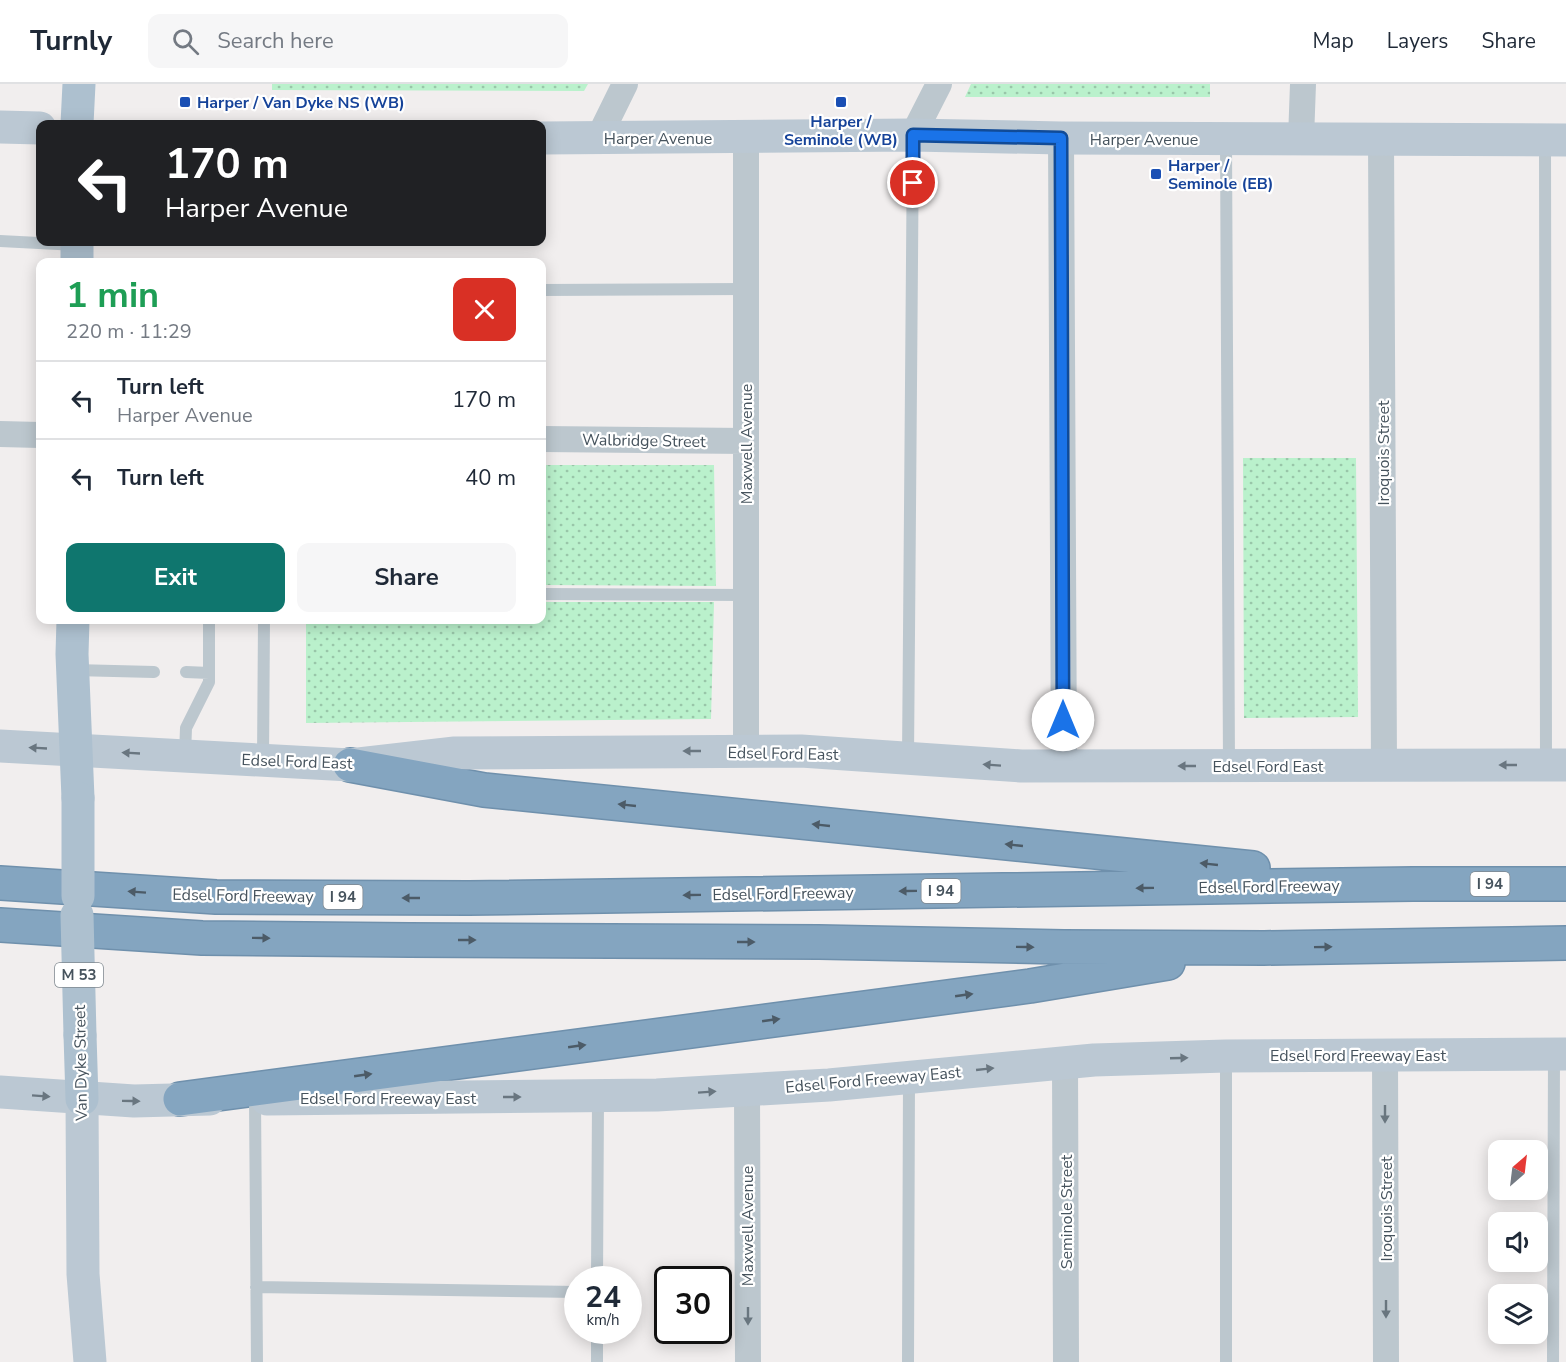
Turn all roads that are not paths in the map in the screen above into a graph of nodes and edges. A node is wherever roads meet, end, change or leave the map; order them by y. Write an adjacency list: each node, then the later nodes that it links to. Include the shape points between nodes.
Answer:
1 (79, 84): 5 (main road)
2 (625, 84): 12 (street)
3 (939, 84): 8 (street)
4 (1303, 84): 14 (street)
5 (78, 120)
6 (0, 127): 7 (street)
7 (36, 128)
8 (913, 135): 10 (street, Harper Avenue); 11 (street, Harper Avenue); 40 (lane)
9 (546, 138): 12 (street, Harper Avenue)
10 (747, 138): 12 (street, Harper Avenue); 21 (street, Maxwell Avenue)
11 (1061, 138): 13 (street, Harper Avenue); 44 (street)
12 (598, 139)
13 (1226, 139): 14 (street, Harper Avenue); 45 (lane)
14 (1301, 139): 15 (street, Harper Avenue)
15 (1381, 139): 16 (street, Harper Avenue); 46 (street, Iroquois Street)
16 (1555, 140): 43 (lane)
17 (0, 241): 18 (lane)
18 (36, 245)
19 (43, 246): 20 (lane)
20 (77, 250)
21 (746, 289): 22 (lane); 26 (street, Maxwell Avenue)
22 (546, 290)
23 (0, 434): 24 (street)
24 (36, 435)
25 (546, 440): 26 (street, Walbridge Street)
26 (746, 441): 28 (street, Maxwell Avenue)
27 (546, 594): 28 (lane)
28 (746, 595): 38 (street, Maxwell Avenue)
29 (73, 624): 32 (main road, Van Dyke Street / M 53)
30 (209, 624): 35 (lane)
31 (264, 624): 41 (lane)
32 (73, 670): 33 (lane); 37 (main road, Van Dyke Street / M 53)
33 (154, 672)
34 (186, 672): 35 (lane)
35 (209, 673): 39 (lane, via 209,682 186,728)
36 (0, 746): 37 (street, Edsel Ford East, one-way to 36)
37 (77, 750): 39 (street, Edsel Ford East, one-way to 37); 61 (main road, Van Dyke Street / M 53, bridge)
38 (746, 751): 40 (street, Edsel Ford East); 42 (street, Edsel Ford East, one-way to 42, via 455,753)
39 (184, 756): 41 (street, Edsel Ford East)
40 (908, 759): 44 (street, Edsel Ford East, one-way to 40)
41 (263, 760): 42 (street, Edsel Ford East)
42 (350, 765): 48 (highway, one-way to 42, via 484,790)
43 (1556, 765): 46 (street, Edsel Ford East, one-way to 46)
44 (1064, 766): 45 (street, Edsel Ford East, one-way to 44)
45 (1229, 766): 46 (street, Edsel Ford East)
46 (1384, 766)
47 (0, 883): 48 (highway, Edsel Ford Freeway / I 94, one-way to 47, via 446,898 216,897)
48 (1413, 884): 49 (highway, Edsel Ford Freeway / I 94)
49 (1566, 884)
50 (0, 925): 52 (highway, one-way to 52, via 202,938)
51 (1566, 943): 52 (highway, one-way to 51)
52 (1264, 948): 62 (highway, one-way to 52, via 1030,986)
53 (1560, 1054): 54 (street, Edsel Ford Freeway East); 76 (lane)
54 (1385, 1055): 55 (street, Edsel Ford Freeway East); 75 (street, Iroquois Street, one-way to 75)
55 (1226, 1056): 56 (street, Edsel Ford Freeway East, one-way to 55); 74 (lane)
56 (1065, 1061): 57 (street, Edsel Ford Freeway East, one-way to 56); 73 (street, Seminole Street)
57 (909, 1077): 58 (street, Edsel Ford Freeway East); 72 (lane)
58 (747, 1090): 60 (street, Edsel Ford Freeway East, one-way to 58); 71 (street, Maxwell Avenue, one-way to 71)
59 (0, 1092): 61 (street, Edsel Ford Freeway East, one-way to 61)
60 (597, 1096): 63 (street, Edsel Ford Freeway East, one-way to 60); 64 (lane)
61 (82, 1099): 62 (street, Edsel Ford Freeway East, one-way to 62); 68 (street, Van Dyke Street / M 53, via 83,1274)
62 (180, 1099): 63 (street, Edsel Ford Freeway East)
63 (255, 1099): 65 (lane)
64 (597, 1266)
65 (256, 1287): 66 (lane); 69 (lane)
66 (564, 1292)
67 (597, 1344): 70 (lane)
68 (90, 1362)
69 (257, 1362)
70 (597, 1362)
71 (748, 1362)
72 (909, 1362)
73 (1066, 1362)
74 (1226, 1362)
75 (1386, 1362)
76 (1553, 1362)

